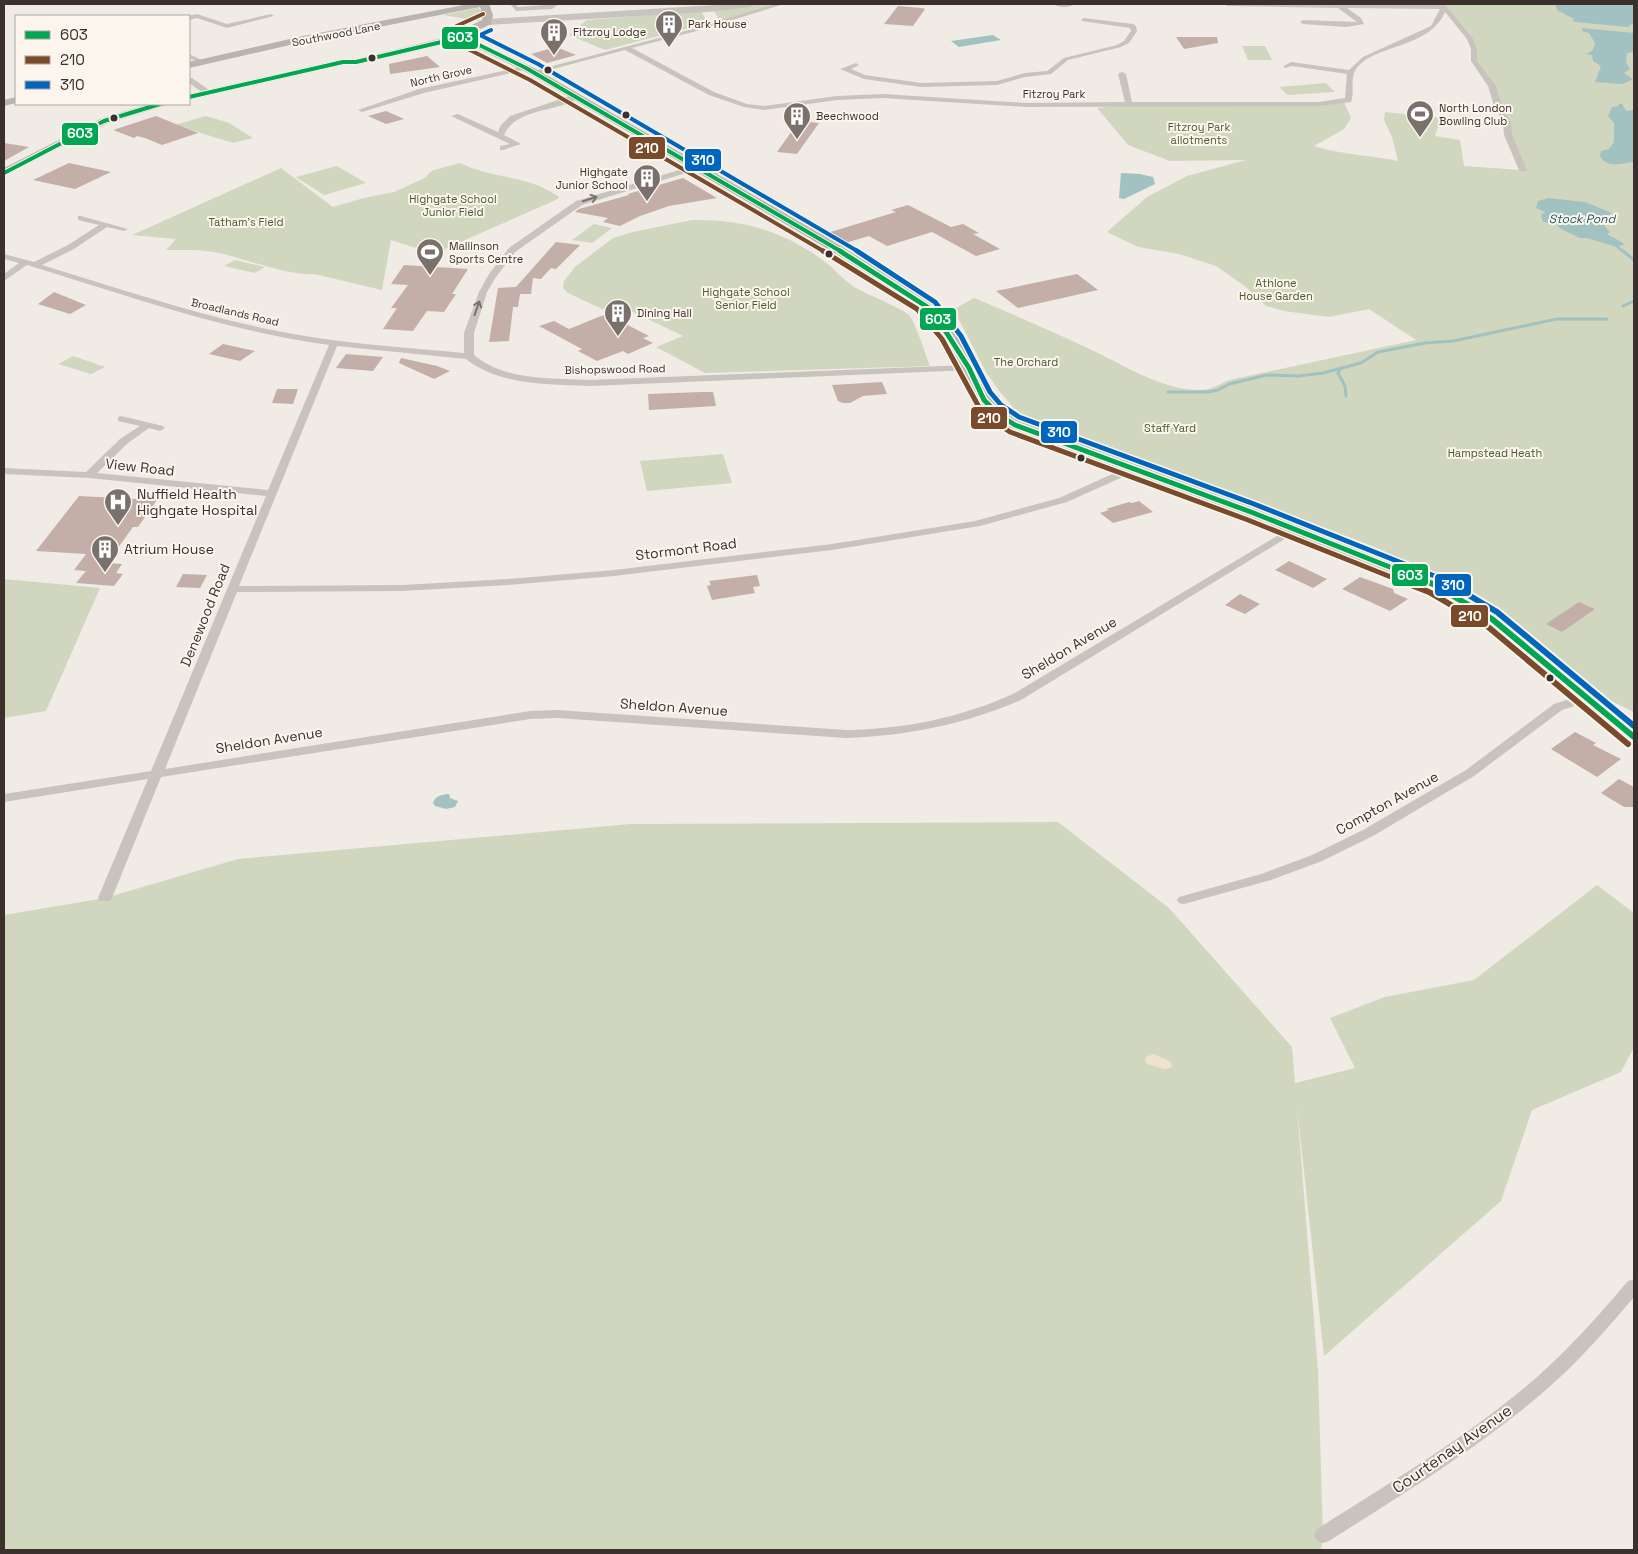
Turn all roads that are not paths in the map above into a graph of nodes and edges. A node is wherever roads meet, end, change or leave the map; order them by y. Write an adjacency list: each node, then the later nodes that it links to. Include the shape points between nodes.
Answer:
1 (483, 4): 17 (main road); 25 (main road, Southwood Lane)
2 (513, 4): 11 (street, via 516,9)
3 (751, 4): 9 (street)
4 (781, 4): 23 (street, North Grove)
5 (1057, 4): 6 (street)
6 (1071, 4)
7 (1227, 4): 8 (street)
8 (1339, 4): 10 (street); 18 (street, via 1361,24)
9 (730, 5): 14 (street)
10 (1444, 5): 30 (street, via 1434,26 1406,43 1364,59); 45 (street, via 1470,39 1474,61 1492,86)
11 (554, 6): 14 (street)
12 (193, 15): 20 (street)
13 (271, 16): 15 (street)
14 (568, 18): 17 (street)
15 (255, 20): 19 (street); 20 (street)
16 (1084, 20): 33 (street, via 1126,24 1133,26 1134,30 1127,42 1066,59 1049,73 1025,75 997,83)
17 (487, 22): 22 (main road)
18 (1303, 22)
19 (266, 24)
20 (227, 26): 21 (street)
21 (217, 29)
22 (459, 36): 29 (main road); 34 (main road)
23 (626, 48): 29 (street, North Grove); 37 (street, Fitzroy Park, via 743,106 764,108 862,96)
24 (190, 56): 25 (street)
25 (202, 62): 26 (main road, Southwood Lane)
26 (190, 65)
27 (856, 65): 33 (street, via 844,69 874,79)
28 (1286, 68): 30 (street, via 1291,64)
29 (530, 70): 36 (main road); 40 (street, North Grove, via 422,91)
30 (1350, 72): 39 (street, Fitzroy Park, via 1349,97 1344,102)
31 (1122, 74): 39 (street)
32 (190, 81): 34 (street)
33 (921, 84): 37 (street)
34 (208, 92): 35 (main road)
35 (190, 97)
36 (576, 97): 42 (street, via 514,118); 44 (main road)
37 (910, 98): 39 (street, Fitzroy Park, via 1019,105)
38 (157, 105): 46 (main road, via 104,121)
39 (1129, 105)
40 (362, 110)
41 (455, 116): 42 (street)
42 (500, 136): 43 (street, via 517,144)
43 (503, 148)
44 (696, 167): 54 (street, one-way to 44, via 469,333 483,292 512,250 579,203); 55 (main road, via 837,249 932,310)
45 (1523, 170)
46 (4, 172)
47 (81, 218): 48 (street)
48 (106, 224): 49 (street); 51 (street, via 71,247)
49 (124, 229)
50 (4, 256): 51 (street, Broadlands Road)
51 (31, 264): 52 (street); 53 (street, Broadlands Road, via 181,311 273,333)
52 (4, 278)
53 (334, 343): 54 (street, Broadlands Road); 62 (street, Denewood Road)
54 (469, 356): 55 (street, Bishopswood Road, via 480,365 509,375 590,383)
55 (968, 368): 59 (main road, via 984,400 1015,425)
56 (122, 419): 57 (street)
57 (148, 425): 58 (street); 61 (street, via 124,442)
58 (160, 428)
59 (1132, 469): 63 (main road); 64 (street, Stormont Road, via 1063,500 976,524 832,547 508,582 402,588)
60 (4, 471): 61 (street, View Road)
61 (89, 475): 62 (street, View Road)
62 (272, 494): 64 (street, Denewood Road)
63 (1296, 529): 65 (main road, via 1432,584 1492,619); 67 (street, Sheldon Avenue, via 1017,697 988,710 928,727 878,734 846,734 557,714 530,715)
64 (232, 588): 67 (street, Denewood Road)
65 (1586, 698): 66 (main road); 70 (street, Compton Avenue, via 1558,707 1470,773 1368,833 1317,858 1266,877)
66 (1634, 737)
67 (158, 772): 68 (street, Sheldon Avenue); 69 (street, Denewood Road)
68 (4, 798)
69 (105, 898)
70 (1184, 900)
71 (1634, 1286): 72 (street, Courtenay Avenue, via 1584,1344 1477,1436)
72 (1323, 1535)

